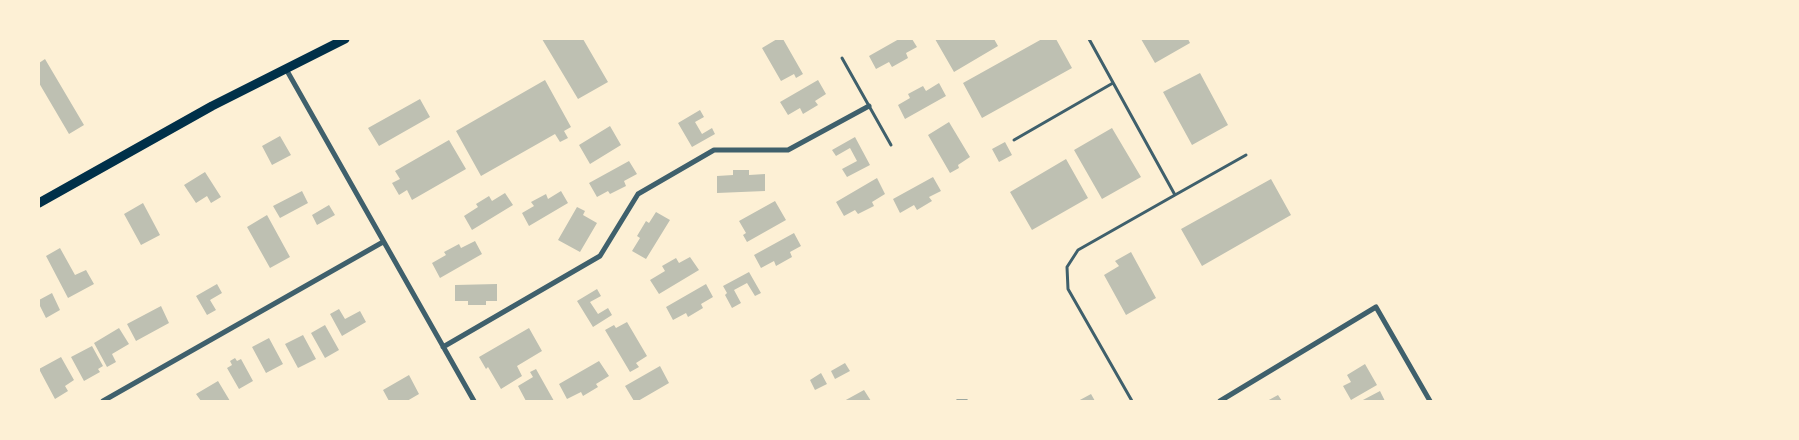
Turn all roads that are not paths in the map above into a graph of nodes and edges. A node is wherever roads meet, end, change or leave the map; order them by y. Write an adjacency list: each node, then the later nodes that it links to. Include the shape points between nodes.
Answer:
1 (345, 39): 4 (main road)
2 (1089, 39): 5 (lane)
3 (842, 58): 6 (lane)
4 (286, 69): 11 (main road); 12 (street)
5 (1113, 83): 7 (lane); 10 (lane)
6 (869, 106): 8 (lane); 13 (street, via 788,150 714,150 638,194 600,256)
7 (1014, 140)
8 (891, 145)
9 (1246, 155): 10 (lane)
10 (1175, 195): 18 (lane, via 1078,250 1068,267 1068,289)
11 (39, 203)
12 (383, 242): 13 (street); 14 (street)
13 (443, 347): 15 (street)
14 (103, 401)
15 (474, 401)
16 (957, 401): 17 (lane)
17 (967, 401)
18 (1132, 401)
19 (1221, 401): 20 (street, via 1376,308)
20 (1430, 401)

